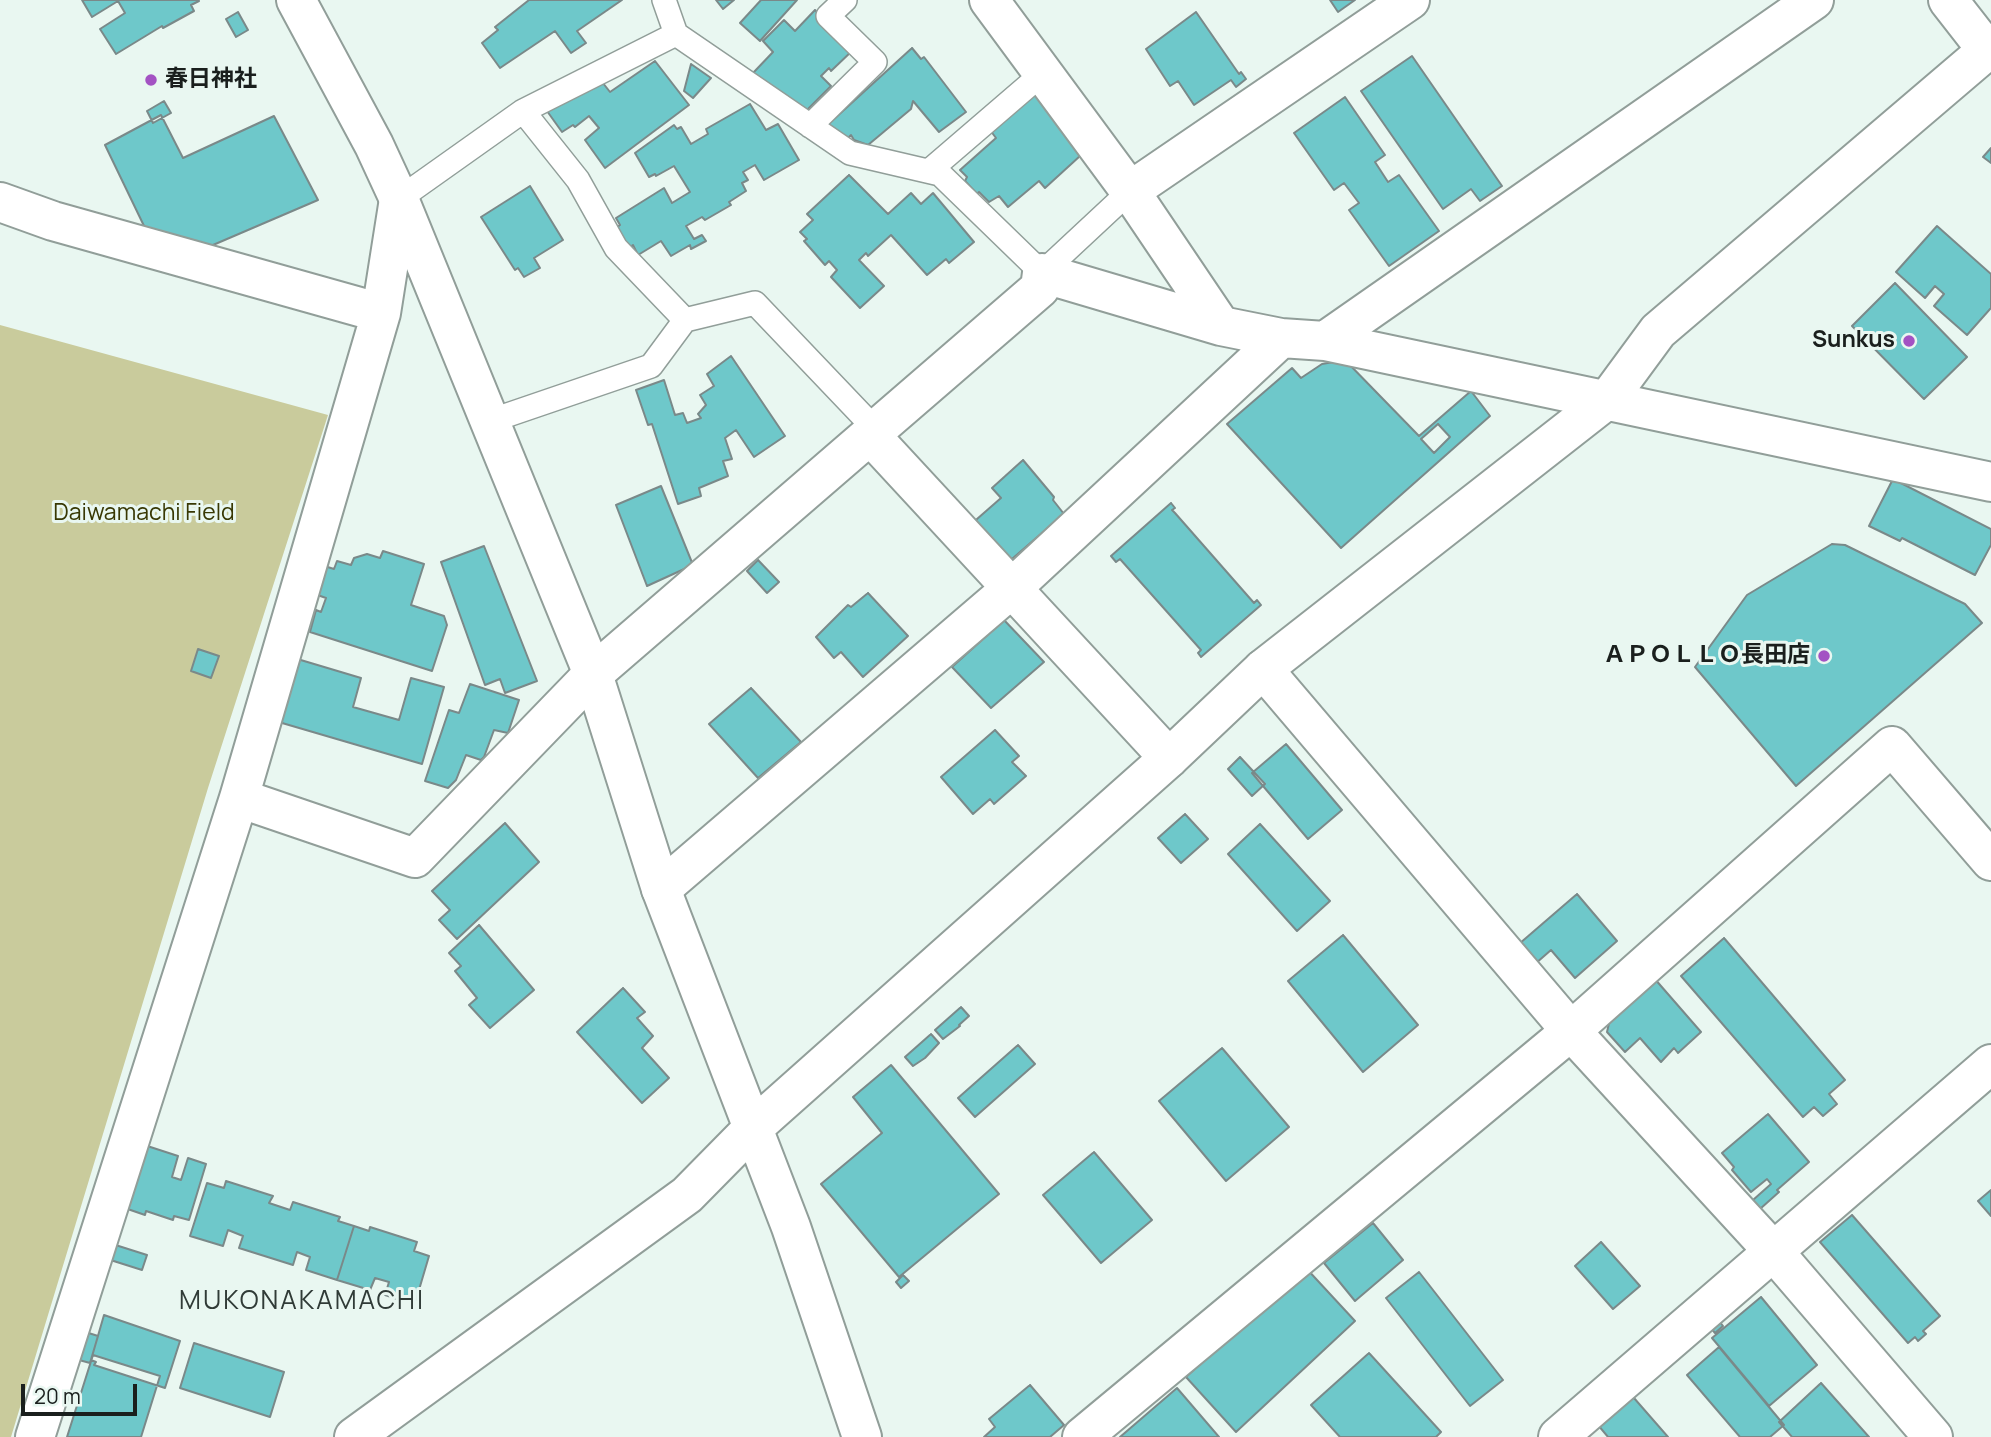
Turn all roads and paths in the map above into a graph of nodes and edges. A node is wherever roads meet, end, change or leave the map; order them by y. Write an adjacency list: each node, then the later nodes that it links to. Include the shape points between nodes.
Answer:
1 (296, 0): 15 (street)
2 (664, 0): 8 (lane)
3 (845, 0): 12 (lane, via 828,16 875,62)
4 (989, 0): 10 (street)
5 (1410, 0): 14 (street)
6 (1814, 0): 22 (street)
7 (1948, 0): 9 (street)
8 (676, 34): 11 (lane); 12 (lane)
9 (1989, 49): 23 (street, via 1658,331)
10 (1043, 73): 13 (lane); 14 (street)
11 (523, 111): 15 (lane); 19 (lane, via 578,180 616,248)
12 (810, 125): 13 (lane, via 850,153)
13 (929, 171): 17 (lane, via 940,174)
14 (1130, 191): 17 (lane); 20 (street)
15 (399, 199): 18 (street); 24 (street)
16 (0, 202): 18 (street, via 66,225)
17 (1042, 273): 20 (street); 25 (street, via 1040,288)
18 (381, 313): 31 (street)
19 (685, 320): 24 (lane, via 651,366); 25 (lane, via 755,303)
20 (1221, 326): 21 (street)
21 (1281, 338): 22 (street); 27 (street)
22 (1325, 341): 23 (street)
23 (1608, 399): 26 (street); 28 (street)
24 (490, 421): 29 (street)
25 (874, 433): 27 (street); 29 (street)
26 (1991, 482)
27 (1012, 588): 30 (street); 33 (street)
28 (1263, 669): 30 (street); 34 (street)
29 (593, 674): 31 (street, via 415,858); 33 (street)
30 (1170, 758): 36 (street)
31 (239, 799): 38 (street)
32 (1991, 861): 34 (street, via 1892,746)
33 (662, 889): 36 (street)
34 (1571, 1031): 37 (street); 41 (street)
35 (1991, 1065): 37 (street)
36 (754, 1127): 39 (street, via 687,1195); 40 (street)
37 (1774, 1252): 42 (street); 43 (street)
38 (35, 1437)
39 (354, 1437)
40 (862, 1437)
41 (1082, 1437)
42 (1558, 1437)
43 (1933, 1437)

